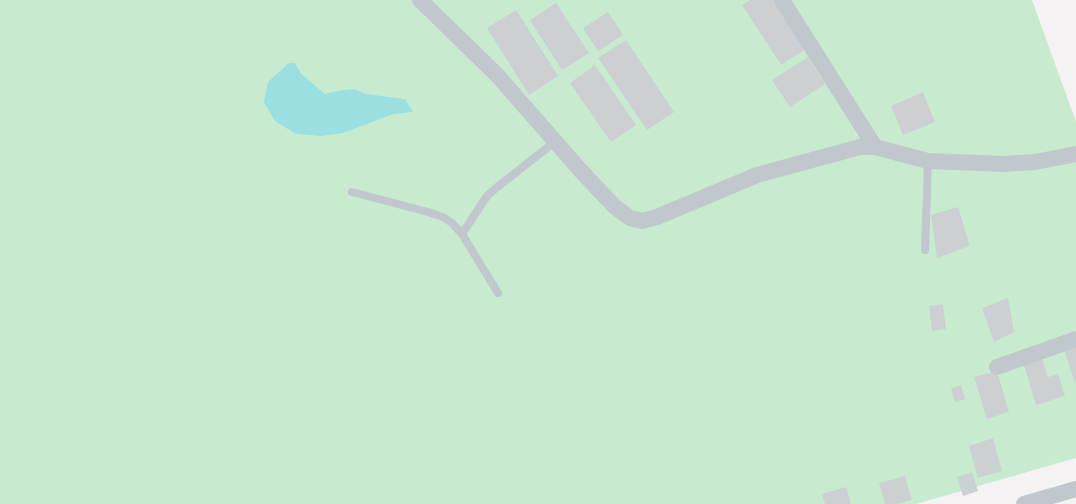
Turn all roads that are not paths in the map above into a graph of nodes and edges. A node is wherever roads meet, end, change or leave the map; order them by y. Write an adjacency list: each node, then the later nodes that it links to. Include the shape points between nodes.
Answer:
1 (420, 0): 3 (street, via 498,75)
2 (782, 0): 4 (street)
3 (556, 141): 4 (street, via 615,206 630,218 642,221 757,175 860,147); 8 (lane, via 496,188)
4 (875, 147): 6 (street)
5 (1076, 154): 6 (street, via 1035,162 1003,164)
6 (928, 161): 9 (lane)
7 (352, 192): 8 (lane, via 443,217)
8 (462, 234): 10 (lane)
9 (925, 250)
10 (498, 293)
11 (1076, 339): 12 (street)
12 (997, 367)
13 (1076, 489): 14 (street)
14 (1024, 504)

